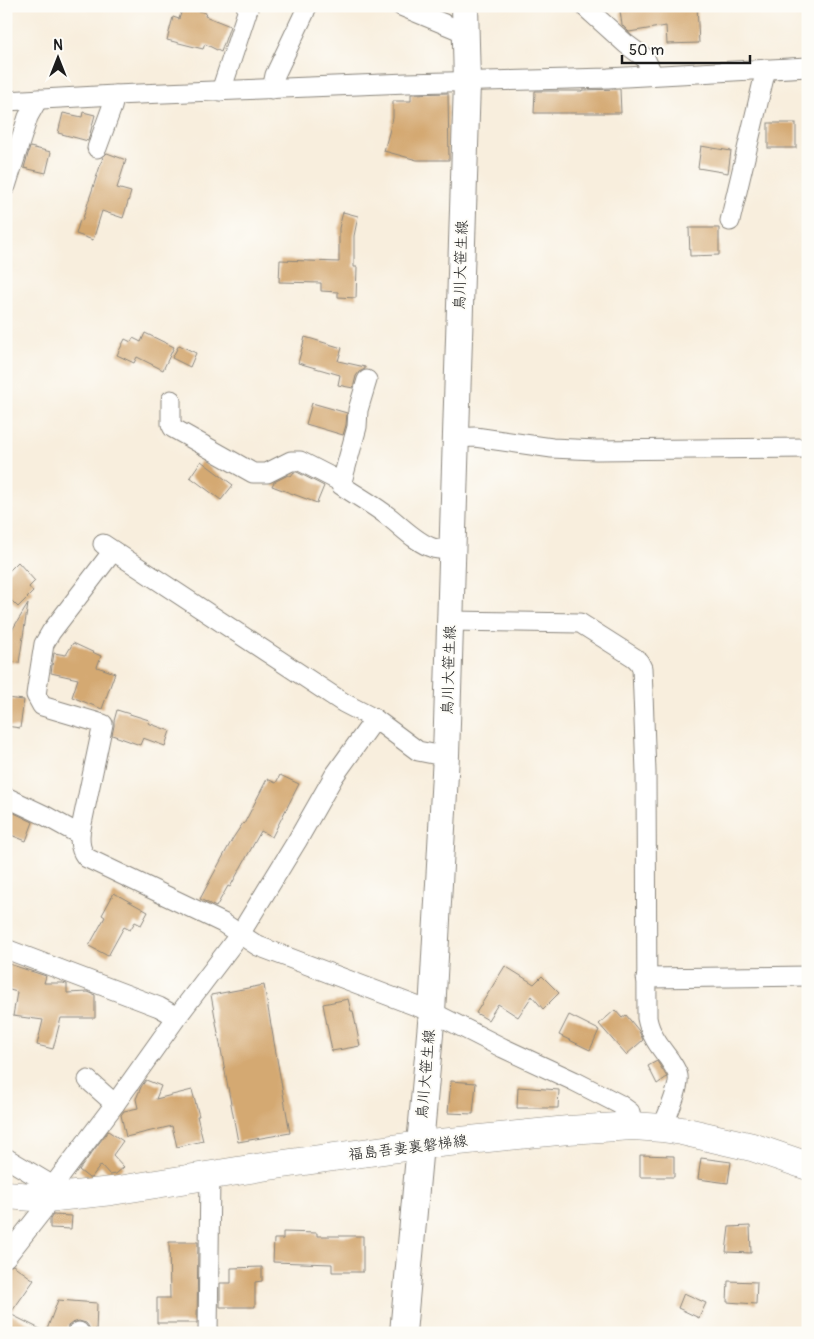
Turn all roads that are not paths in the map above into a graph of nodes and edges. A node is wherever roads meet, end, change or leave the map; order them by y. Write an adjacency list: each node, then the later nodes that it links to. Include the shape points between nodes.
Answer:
1 (246, 6): 12 (street, via 248,10)
2 (307, 6): 11 (street, via 275,75)
3 (401, 6): 6 (street)
4 (465, 6): 6 (street, 鳥川大笹生線)
5 (584, 6): 9 (street, via 645,58)
6 (466, 33): 10 (street, 鳥川大笹生線)
7 (808, 67): 8 (street)
8 (766, 69): 9 (street); 18 (street)
9 (653, 75): 10 (street)
10 (467, 82): 11 (street); 21 (street, 鳥川大笹生線)
11 (272, 89): 12 (street)
12 (222, 91): 13 (street)
13 (115, 95): 14 (street); 16 (street)
14 (38, 99): 15 (street); 17 (street, via 28,117)
15 (6, 101)
16 (98, 148)
17 (6, 186)
18 (730, 221)
19 (367, 380): 23 (street)
20 (171, 400): 23 (street, via 173,428 253,473 267,473 295,460)
21 (456, 438): 22 (street, via 475,437 552,448 596,450); 24 (street, 鳥川大笹生線)
22 (808, 448)
23 (341, 482): 24 (street, via 427,545)
24 (453, 550): 25 (street, 鳥川大笹生線)
25 (451, 621): 27 (street, 鳥川大笹生線); 33 (street, via 580,623 639,662 642,668 646,772)
26 (375, 719): 27 (street, via 418,751); 29 (street, via 344,703 108,547 44,644 36,695 42,706 103,724); 30 (street, via 334,776)
27 (446, 755): 34 (street, 鳥川大笹生線)
28 (6, 796): 29 (street)
29 (80, 833): 30 (street, via 80,843 87,858)
30 (240, 934): 34 (street, via 258,946); 35 (street)
31 (6, 950): 35 (street)
32 (808, 976): 33 (street)
33 (646, 978): 39 (street, via 648,1026 678,1075 677,1088)
34 (432, 1012): 38 (street, via 619,1104 630,1112); 40 (street, 鳥川大笹生線)
35 (177, 1017): 37 (street)
36 (88, 1080): 37 (street)
37 (115, 1104): 44 (street)
38 (634, 1126): 39 (main road, 福島吾妻裏磐梯線); 40 (main road, 福島吾妻裏磐梯線)
39 (662, 1128): 42 (main road, 福島吾妻裏磐梯線, via 752,1147)
40 (420, 1145): 43 (main road, 福島吾妻裏磐梯線); 48 (street, 鳥川大笹生線)
41 (6, 1158): 44 (street)
42 (808, 1166)
43 (210, 1176): 44 (main road, 福島吾妻裏磐梯線, via 112,1191); 47 (street)
44 (50, 1192): 45 (main road, 福島吾妻裏磐梯線); 46 (street, via 43,1210)
45 (6, 1195)
46 (6, 1257)
47 (208, 1333)
48 (403, 1333)

